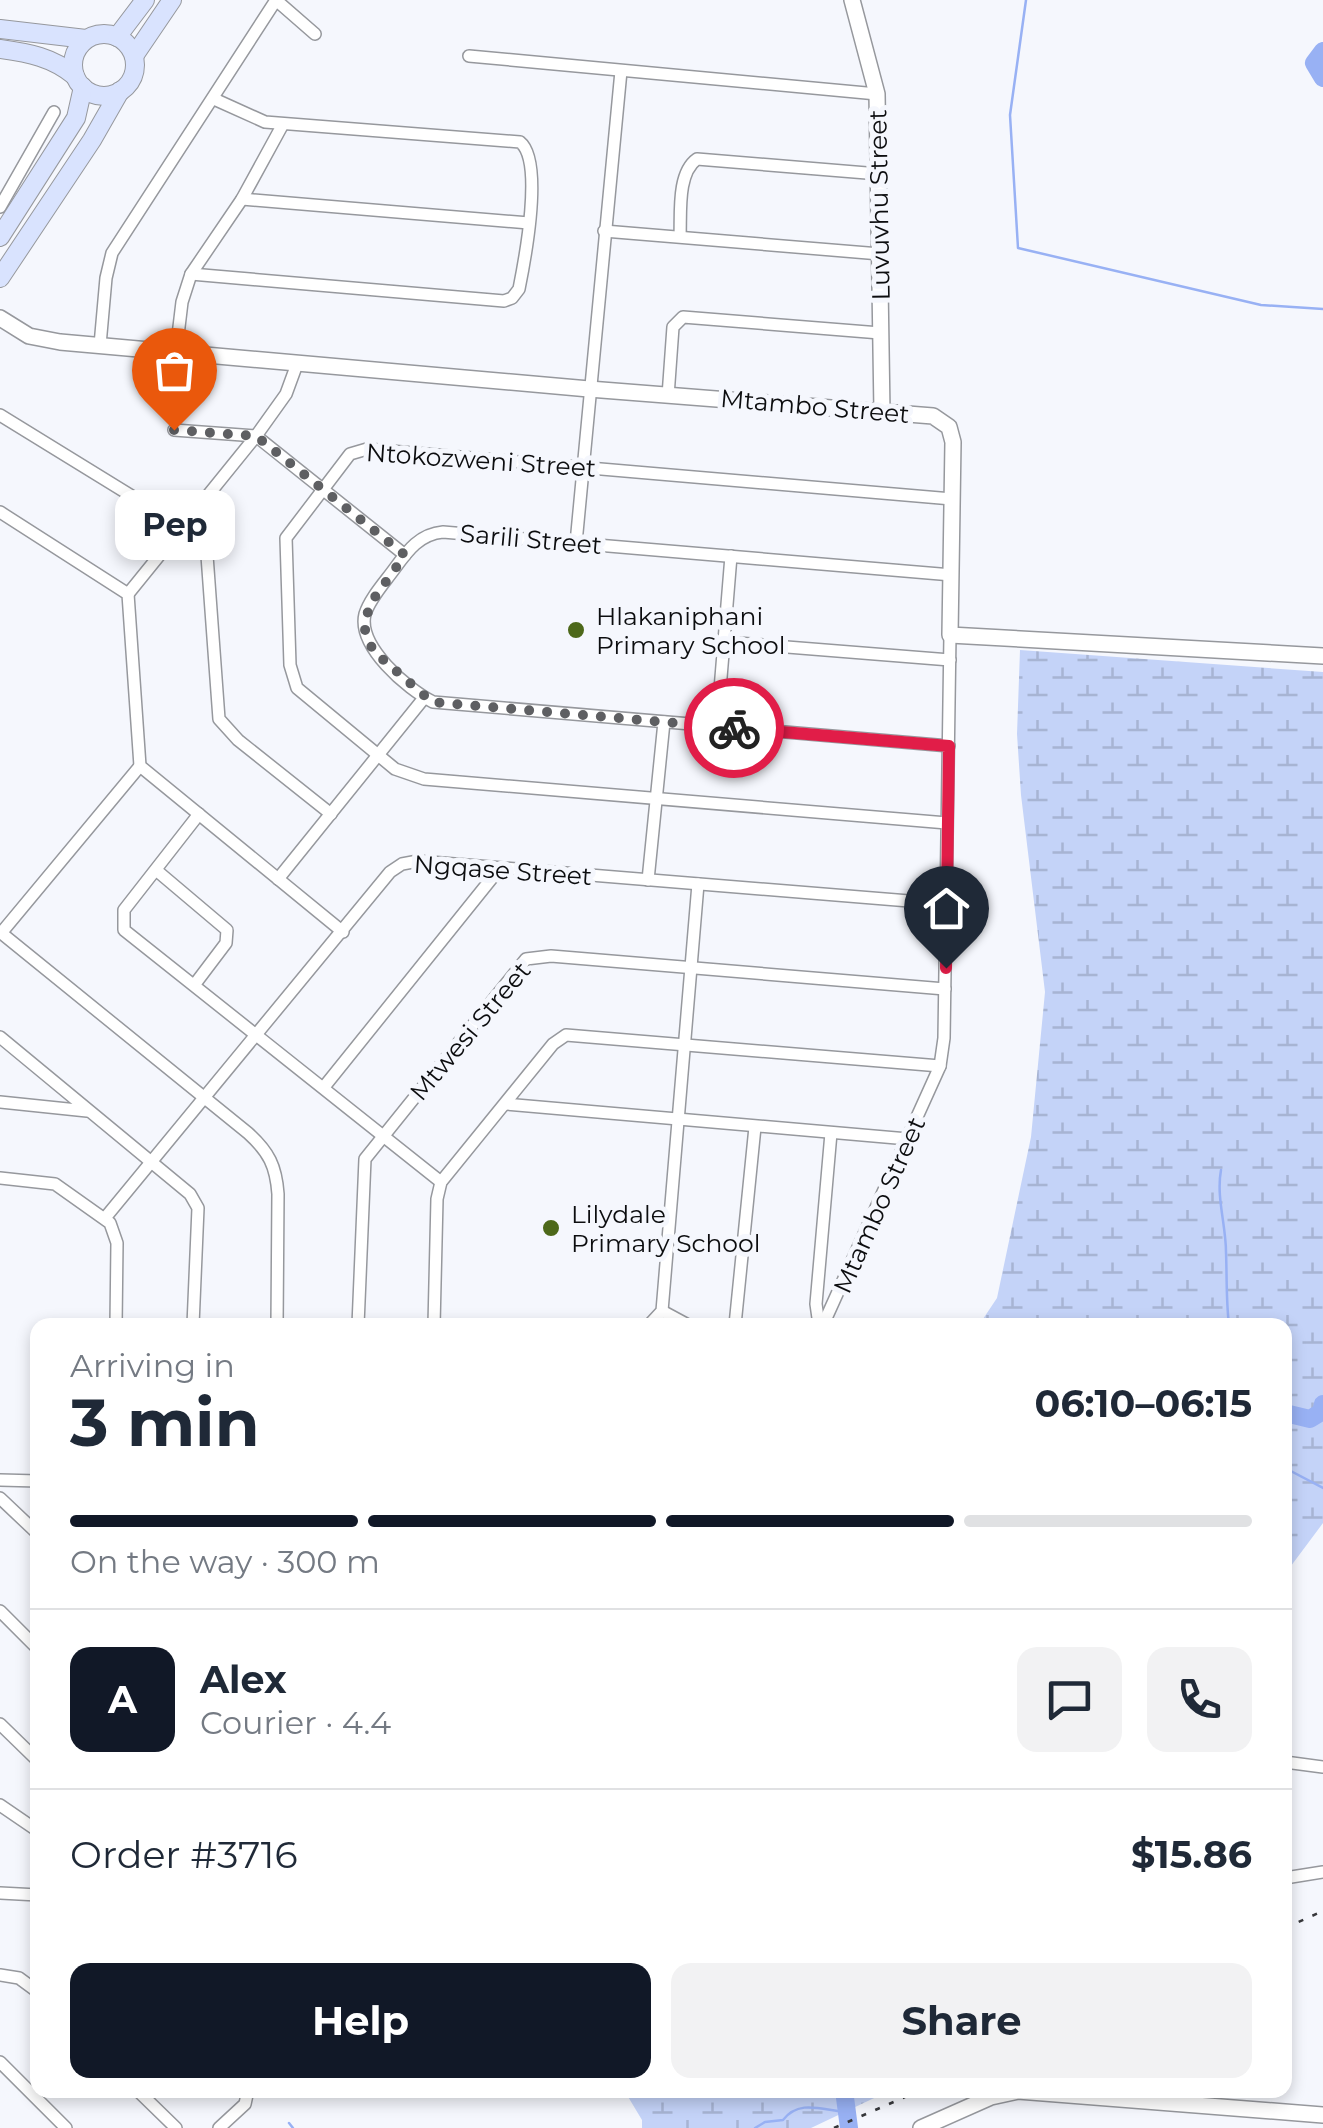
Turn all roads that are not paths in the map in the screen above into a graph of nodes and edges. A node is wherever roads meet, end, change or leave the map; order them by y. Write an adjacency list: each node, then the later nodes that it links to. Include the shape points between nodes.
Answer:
1 (145, 0): 7 (main road)
2 (172, 0): 11 (main road)
3 (276, 0): 6 (street); 16 (street)
4 (852, 0): 15 (street, Luvuvhu Street)
5 (0, 29): 8 (main road)
6 (315, 34)
7 (117, 36): 8 (main road); 11 (main road)
8 (86, 39): 13 (main road, via 74,56)
9 (0, 49): 13 (main road, via 60,63)
10 (469, 56): 12 (street)
11 (134, 64): 14 (main road)
12 (621, 71): 15 (street); 23 (street)
13 (79, 82): 14 (main road, via 101,95); 25 (main road, via 76,118)
14 (120, 91): 28 (main road)
15 (878, 94): 19 (street, Luvuvhu Street)
16 (214, 99): 18 (street, via 246,116); 31 (street, via 112,254)
17 (54, 112): 21 (street)
18 (283, 124): 20 (street); 22 (street, via 526,145 532,164)
19 (879, 174): 24 (street, via 697,159 685,174); 26 (street, Luvuvhu Street)
20 (242, 199): 22 (street); 27 (street)
21 (0, 207)
22 (529, 223): 27 (street, via 519,289 504,301)
23 (604, 231): 24 (street); 34 (street)
24 (680, 236): 26 (street)
25 (0, 237)
26 (880, 254): 30 (street, Luvuvhu Street)
27 (191, 274): 32 (street)
28 (0, 278)
29 (0, 318): 31 (street, Mtambo Street, via 29,336)
30 (880, 333): 35 (street, via 683,317 673,327); 36 (street, Luvuvhu Street)
31 (100, 345): 32 (street, Mtambo Street)
32 (176, 352): 33 (street, Mtambo Street)
33 (298, 364): 34 (street, Mtambo Street); 39 (street)
34 (589, 390): 35 (street, Mtambo Street); 40 (street)
35 (668, 396): 36 (street, Mtambo Street)
36 (882, 412): 42 (street, Mtambo Street, via 933,416 946,424 953,442)
37 (0, 415): 45 (street)
38 (174, 430): 39 (street)
39 (256, 436): 41 (street); 43 (street)
40 (582, 468): 41 (street, Ntokozweni Street, via 367,449 350,454); 42 (street, Ntokozweni Street); 46 (street)
41 (322, 490): 47 (street); 59 (street, Ntokozweni Street, via 285,543 291,675 296,688)
42 (952, 499): 49 (street, Mtambo Street)
43 (203, 501): 45 (street); 63 (street, via 219,719)
44 (0, 512): 50 (street)
45 (182, 527): 50 (street)
46 (576, 543): 47 (street, Sarili Street, via 443,532 426,536); 48 (street, Sarili Street)
47 (405, 555): 55 (street, Sarili Street, via 370,604 364,627 373,651)
48 (732, 556): 49 (street, Sarili Street); 52 (street)
49 (952, 575): 51 (street, Mtambo Street)
50 (128, 594): 60 (street)
51 (950, 635): 53 (street); 54 (street, Mtambo Street)
52 (726, 642): 54 (street); 57 (street)
53 (1319, 656)
54 (950, 660): 58 (street, Mtambo Street)
55 (424, 698): 56 (street); 59 (street)
56 (664, 722): 57 (street); 61 (street)
57 (717, 726): 58 (street)
58 (949, 746): 64 (street, Mtambo Street)
59 (378, 756): 61 (street, Ntokozweni Street, via 424,779); 63 (street)
60 (140, 766): 62 (street); 71 (street)
61 (657, 798): 64 (street, Ntokozweni Street); 68 (street)
62 (199, 814): 66 (street); 67 (street)
63 (331, 814): 67 (street)
64 (947, 823): 70 (street, Mtambo Street)
65 (500, 868): 68 (street, Ngqase Street); 72 (street, Ngqase Street, via 402,864); 80 (street)
66 (156, 870): 74 (street, via 226,930 226,943); 74 (street, via 124,910 124,930)
67 (278, 878): 72 (street)
68 (648, 880): 69 (street, Ngqase Street)
69 (698, 884): 70 (street, Ngqase Street); 73 (street)
70 (946, 904): 75 (street, Mtambo Street)
71 (1, 932): 81 (street)
72 (343, 932): 76 (street, Ngqase Street)
73 (691, 968): 75 (street, Mtwesi Street); 78 (street); 88 (street, Mtwesi Street, via 526,959)
74 (196, 984): 76 (street)
75 (946, 989): 79 (street, Mtambo Street)
76 (258, 1034): 80 (street); 81 (street, Ngqase Street)
77 (0, 1037): 84 (street)
78 (686, 1044): 79 (street); 83 (street, via 566,1035); 85 (street)
79 (940, 1066): 89 (street, Mtambo Street)
80 (324, 1087): 88 (street)
81 (205, 1098): 90 (street, Ngqase Street); 97 (street, via 274,1163)
82 (0, 1102): 84 (street)
83 (506, 1104): 85 (street); 92 (street)
84 (87, 1111): 90 (street)
85 (678, 1121): 86 (street); 94 (street)
86 (755, 1127): 87 (street); 102 (street)
87 (831, 1133): 89 (street); 103 (street)
88 (384, 1134): 92 (street); 98 (street, Mtwesi Street, via 362,1169)
89 (908, 1139): 104 (street, Mtambo Street)
90 (153, 1162): 93 (street, Ngqase Street); 96 (street, via 198,1208)
91 (0, 1178): 93 (street, via 55,1184)
92 (441, 1182): 99 (street)
93 (106, 1218): 95 (street, via 117,1243)
94 (662, 1312): 100 (street); 101 (street)
95 (116, 1318)
96 (193, 1318)
97 (277, 1318)
98 (358, 1318)
99 (434, 1318)
100 (656, 1318)
101 (674, 1318)
102 (736, 1318)
103 (819, 1318)
104 (824, 1318)
105 (0, 1480): 106 (street)
106 (30, 1481)
107 (0, 1498): 108 (street)
108 (30, 1526)
109 (0, 1612): 110 (street)
110 (30, 1641)
111 (0, 1724): 112 (street)
112 (30, 1754)
113 (1292, 1763): 114 (street)
114 (1323, 1767)
115 (3, 1809): 116 (street)
116 (30, 1825)
117 (1323, 1872): 118 (street)
118 (1292, 1877)
119 (0, 1894): 120 (street)
120 (30, 1895)
121 (0, 1975): 122 (street)
122 (30, 1986)
123 (0, 2062): 124 (street)
124 (30, 2092)
125 (36, 2098): 131 (street)
126 (145, 2098): 132 (street)
127 (246, 2098): 133 (street)
128 (992, 2098): 134 (street)
129 (1107, 2098): 130 (street)
130 (1323, 2115)
131 (66, 2128)
132 (176, 2128)
133 (219, 2128)
134 (921, 2128)

